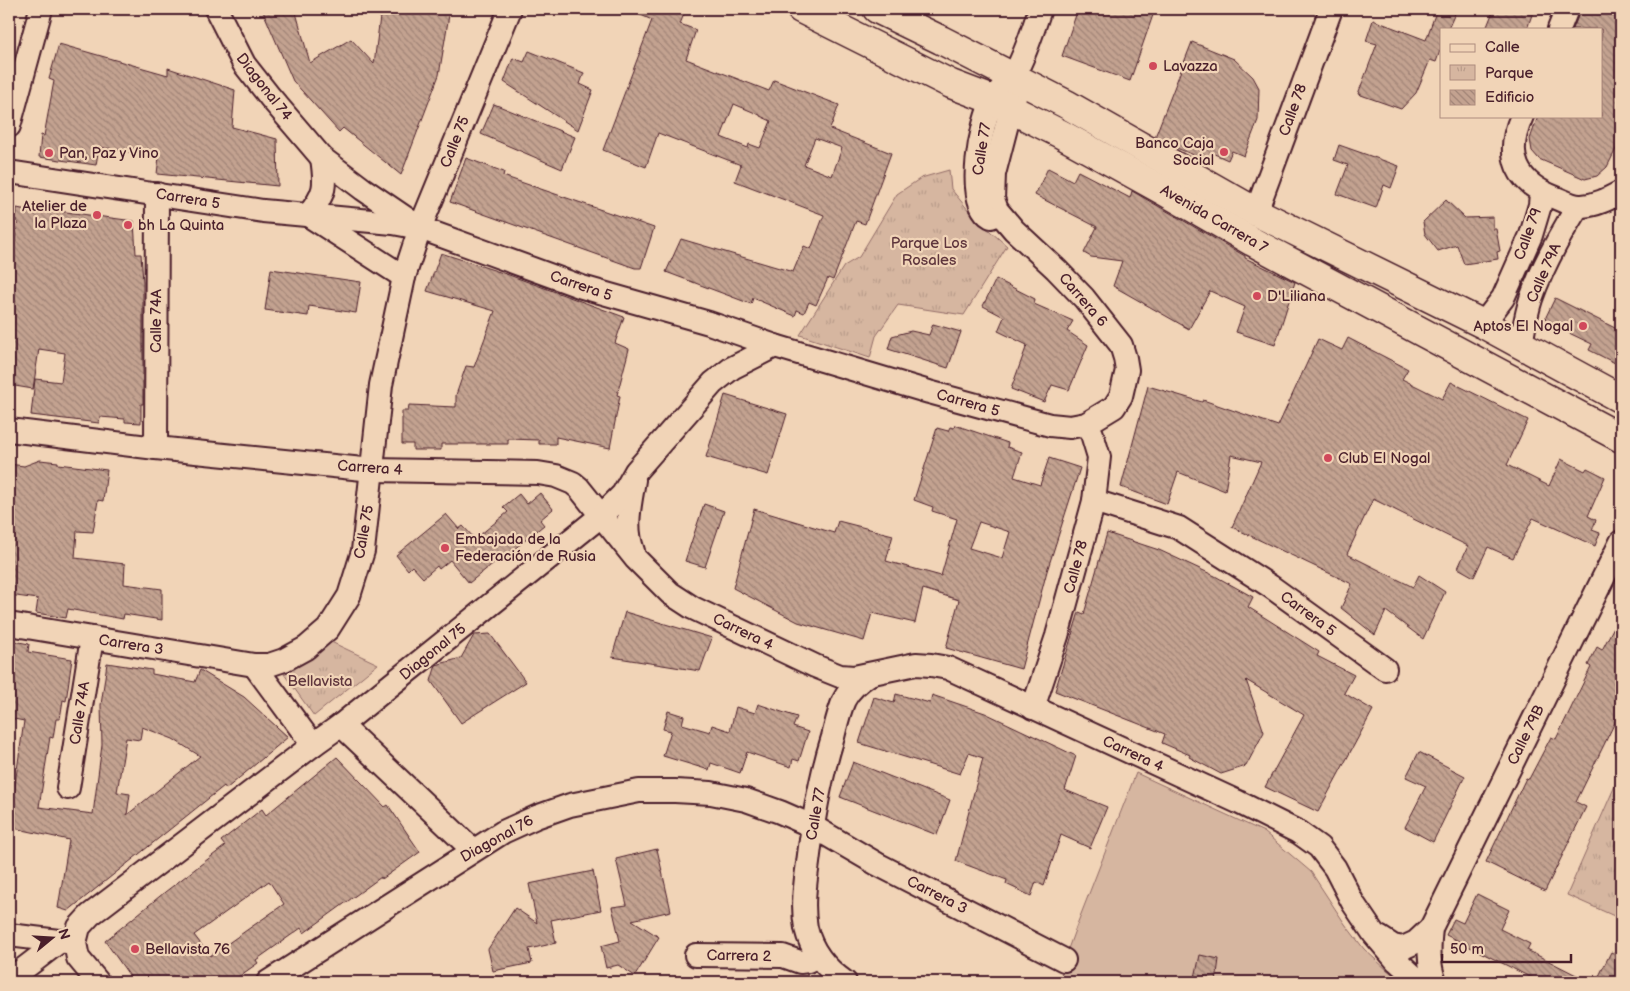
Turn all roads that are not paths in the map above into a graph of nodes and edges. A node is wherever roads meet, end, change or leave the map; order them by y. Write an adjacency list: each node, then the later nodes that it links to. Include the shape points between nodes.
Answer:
1 (41, 9): 13 (street)
2 (216, 9): 14 (street, Diagonal 74, via 244,64)
3 (510, 9): 22 (street, Calle 75)
4 (801, 9): 11 (main road, Avenida Carrera 7, via 951,84)
5 (877, 9): 10 (main road, Avenida Carrera 7)
6 (1040, 9): 10 (street, Calle 77)
7 (1331, 9): 20 (street, Calle 78)
8 (1567, 9): 9 (street)
9 (1559, 28)
10 (1014, 77): 11 (street, Calle 77, via 1005,84); 20 (main road, Avenida Carrera 7)
11 (1003, 104): 23 (street, Calle 77, via 983,129 977,159 978,190 988,215); 32 (main road, Avenida Carrera 7, via 1253,242)
12 (1521, 118): 16 (street, Calle 79, via 1515,131 1516,165 1520,174)
13 (9, 126)
14 (322, 158): 21 (street, via 324,189 320,201); 22 (street, Diagonal 74)
15 (9, 172): 18 (street, Carrera 5)
16 (1540, 192): 19 (street); 25 (street, Calle 79, via 1540,205 1531,235 1503,298)
17 (1621, 192): 19 (street, via 1603,202)
18 (157, 194): 21 (street, Carrera 5); 33 (street, Calle 74A)
19 (1578, 206): 26 (street, Calle 79A, via 1561,234 1532,298)
20 (1256, 212): 25 (main road, Avenida Carrera 7)
21 (308, 215): 22 (street, Carrera 5); 24 (street)
22 (420, 228): 24 (street, Calle 75); 27 (street, Carrera 5, via 582,287 709,323)
23 (1014, 230): 28 (street, Carrera 6, via 1084,298 1121,344 1127,370)
24 (404, 277): 34 (street, Calle 75, via 381,385)
25 (1483, 324): 26 (main road, Avenida Carrera 7)
26 (1521, 344): 29 (main road, Avenida Carrera 7)
27 (775, 346): 30 (street, Carrera 5, via 1050,425 1070,428); 35 (street, Diagonal 75, via 741,363 713,383)
28 (1125, 383): 30 (street, Carrera 5, via 1114,407)
29 (1621, 399)
30 (1086, 424): 36 (street, Calle 78, via 1100,457)
31 (9, 430): 33 (street, Carrera 4)
32 (1621, 438)
33 (156, 448): 34 (street, Carrera 4)
34 (373, 470): 37 (street, Carrera 4, via 556,476 579,488); 42 (street, Calle 75, via 363,552 349,596 328,629 306,648 270,665)
35 (636, 472): 37 (street, Diagonal 75, via 623,494); 39 (street, via 627,519 627,533)
36 (1094, 501): 43 (street, Carrera 5, via 1179,528 1270,586); 47 (street, Calle 78, via 1057,636)
37 (602, 515): 39 (street, Carrera 4); 48 (street, Diagonal 75)
38 (1621, 542): 53 (street, Calle 79B)
39 (635, 558): 44 (street, Carrera 4, via 670,593 692,608)
40 (9, 624): 41 (street, Carrera 3)
41 (92, 638): 42 (street, Carrera 3); 50 (street, Calle 74A)
42 (254, 666): 49 (street)
43 (1385, 669)
44 (830, 674): 45 (street, Carrera 4, via 854,677); 46 (street, via 840,686)
45 (870, 674): 46 (street, Calle 77, via 850,690); 47 (street, Carrera 4, via 916,664 948,668)
46 (844, 701): 51 (street, Calle 77, via 826,760)
47 (1033, 708): 55 (street, Carrera 4, via 1298,832 1319,847 1335,868)
48 (342, 725): 49 (street, Diagonal 75); 52 (street)
49 (313, 745): 57 (street, Diagonal 75, via 90,915)
50 (68, 788)
51 (812, 826): 52 (street, Diagonal 76, via 746,800 711,793 639,791 570,805 536,817); 54 (street, Calle 77, via 804,904); 61 (street, Carrera 3, via 877,864)
52 (473, 850): 64 (street, Diagonal 76)
53 (1432, 928): 55 (street, Calle 79B, via 1403,948 1393,946); 67 (street, Calle 79B, via 1430,971)
54 (806, 929): 59 (street, Carrera 2); 60 (street)
55 (1374, 934): 66 (street, Carrera 4)
56 (9, 935): 57 (street)
57 (68, 942): 62 (street, Diagonal 75); 63 (street)
58 (696, 955): 59 (street, Carrera 2)
59 (783, 956): 60 (street, Carrera 2, via 800,962)
60 (818, 956): 65 (street)
61 (1064, 960)
62 (9, 980)
63 (98, 982)
64 (268, 982)
65 (845, 982)
66 (1420, 982)
67 (1435, 982)

